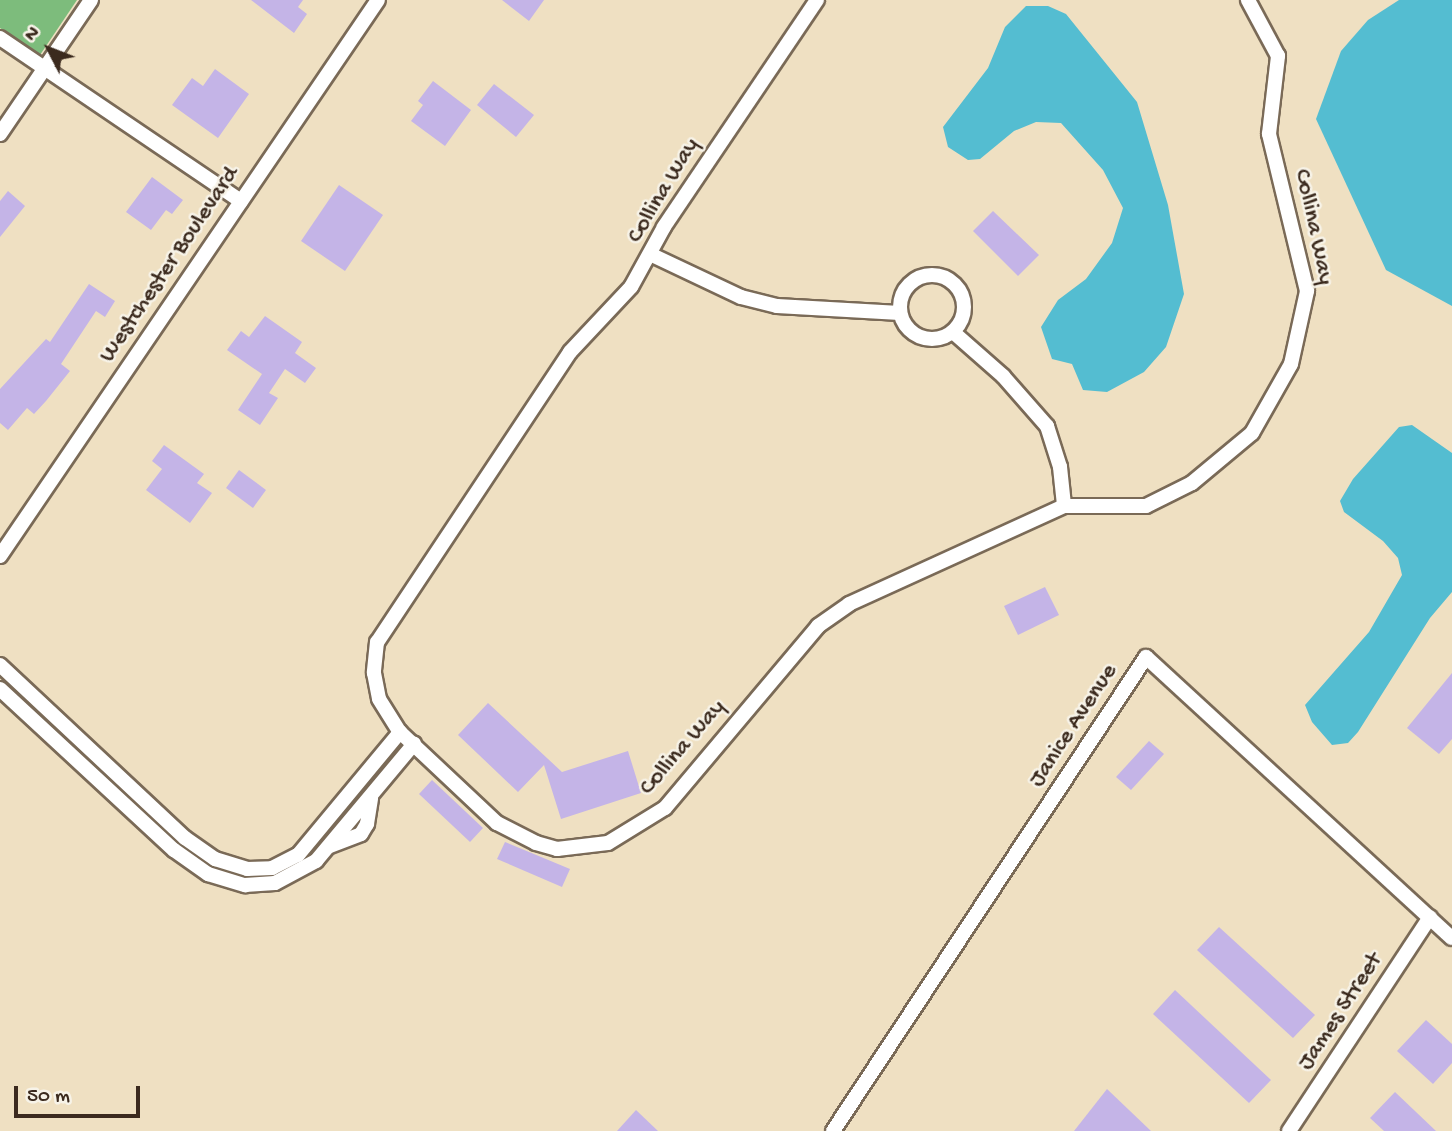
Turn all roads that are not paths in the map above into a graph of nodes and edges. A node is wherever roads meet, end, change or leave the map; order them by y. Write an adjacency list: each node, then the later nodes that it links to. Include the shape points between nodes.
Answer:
1 (91, 0): 6 (street)
2 (377, 0): 8 (street, Westchester Boulevard)
3 (817, 0): 9 (street, Collina Way, via 664,227)
4 (1248, 0): 12 (street, Collina Way, via 1278,56 1269,134 1307,291 1291,364 1252,433 1192,483 1146,506)
5 (0, 38): 6 (street)
6 (44, 68): 7 (street); 8 (street)
7 (0, 134)
8 (241, 201): 13 (street, Westchester Boulevard)
9 (652, 255): 10 (street, via 741,297 777,306); 16 (street, Collina Way, via 620,302 570,352 382,631 374,673 380,699)
10 (900, 313): 11 (street, via 908,329 924,338); 11 (street, via 907,286 922,276 940,275 956,285 964,301 962,319)
11 (953, 332): 12 (street, via 1003,376 1047,426 1060,467)
12 (1064, 506): 17 (street, Collina Way, via 910,572 833,614 665,808 608,843 557,849 518,835 497,822)
13 (0, 556)
14 (0, 665): 20 (street)
15 (0, 689): 21 (street)
16 (400, 732): 17 (street, Collina Way); 18 (street)
17 (414, 744): 19 (street)
18 (367, 775): 19 (street); 22 (street, via 298,855 272,868)
19 (376, 791): 23 (street, via 361,834 330,845 293,876)
20 (190, 841): 21 (street); 22 (street, via 231,866)
21 (179, 854): 23 (street, via 225,881)
22 (256, 869): 23 (street)
23 (258, 886)
24 (1430, 917): 25 (street, Janice Avenue); 26 (street, Janice Avenue, via 1146,657); 27 (street, James Street)
25 (1452, 938)
26 (833, 1131)
27 (1289, 1131)

